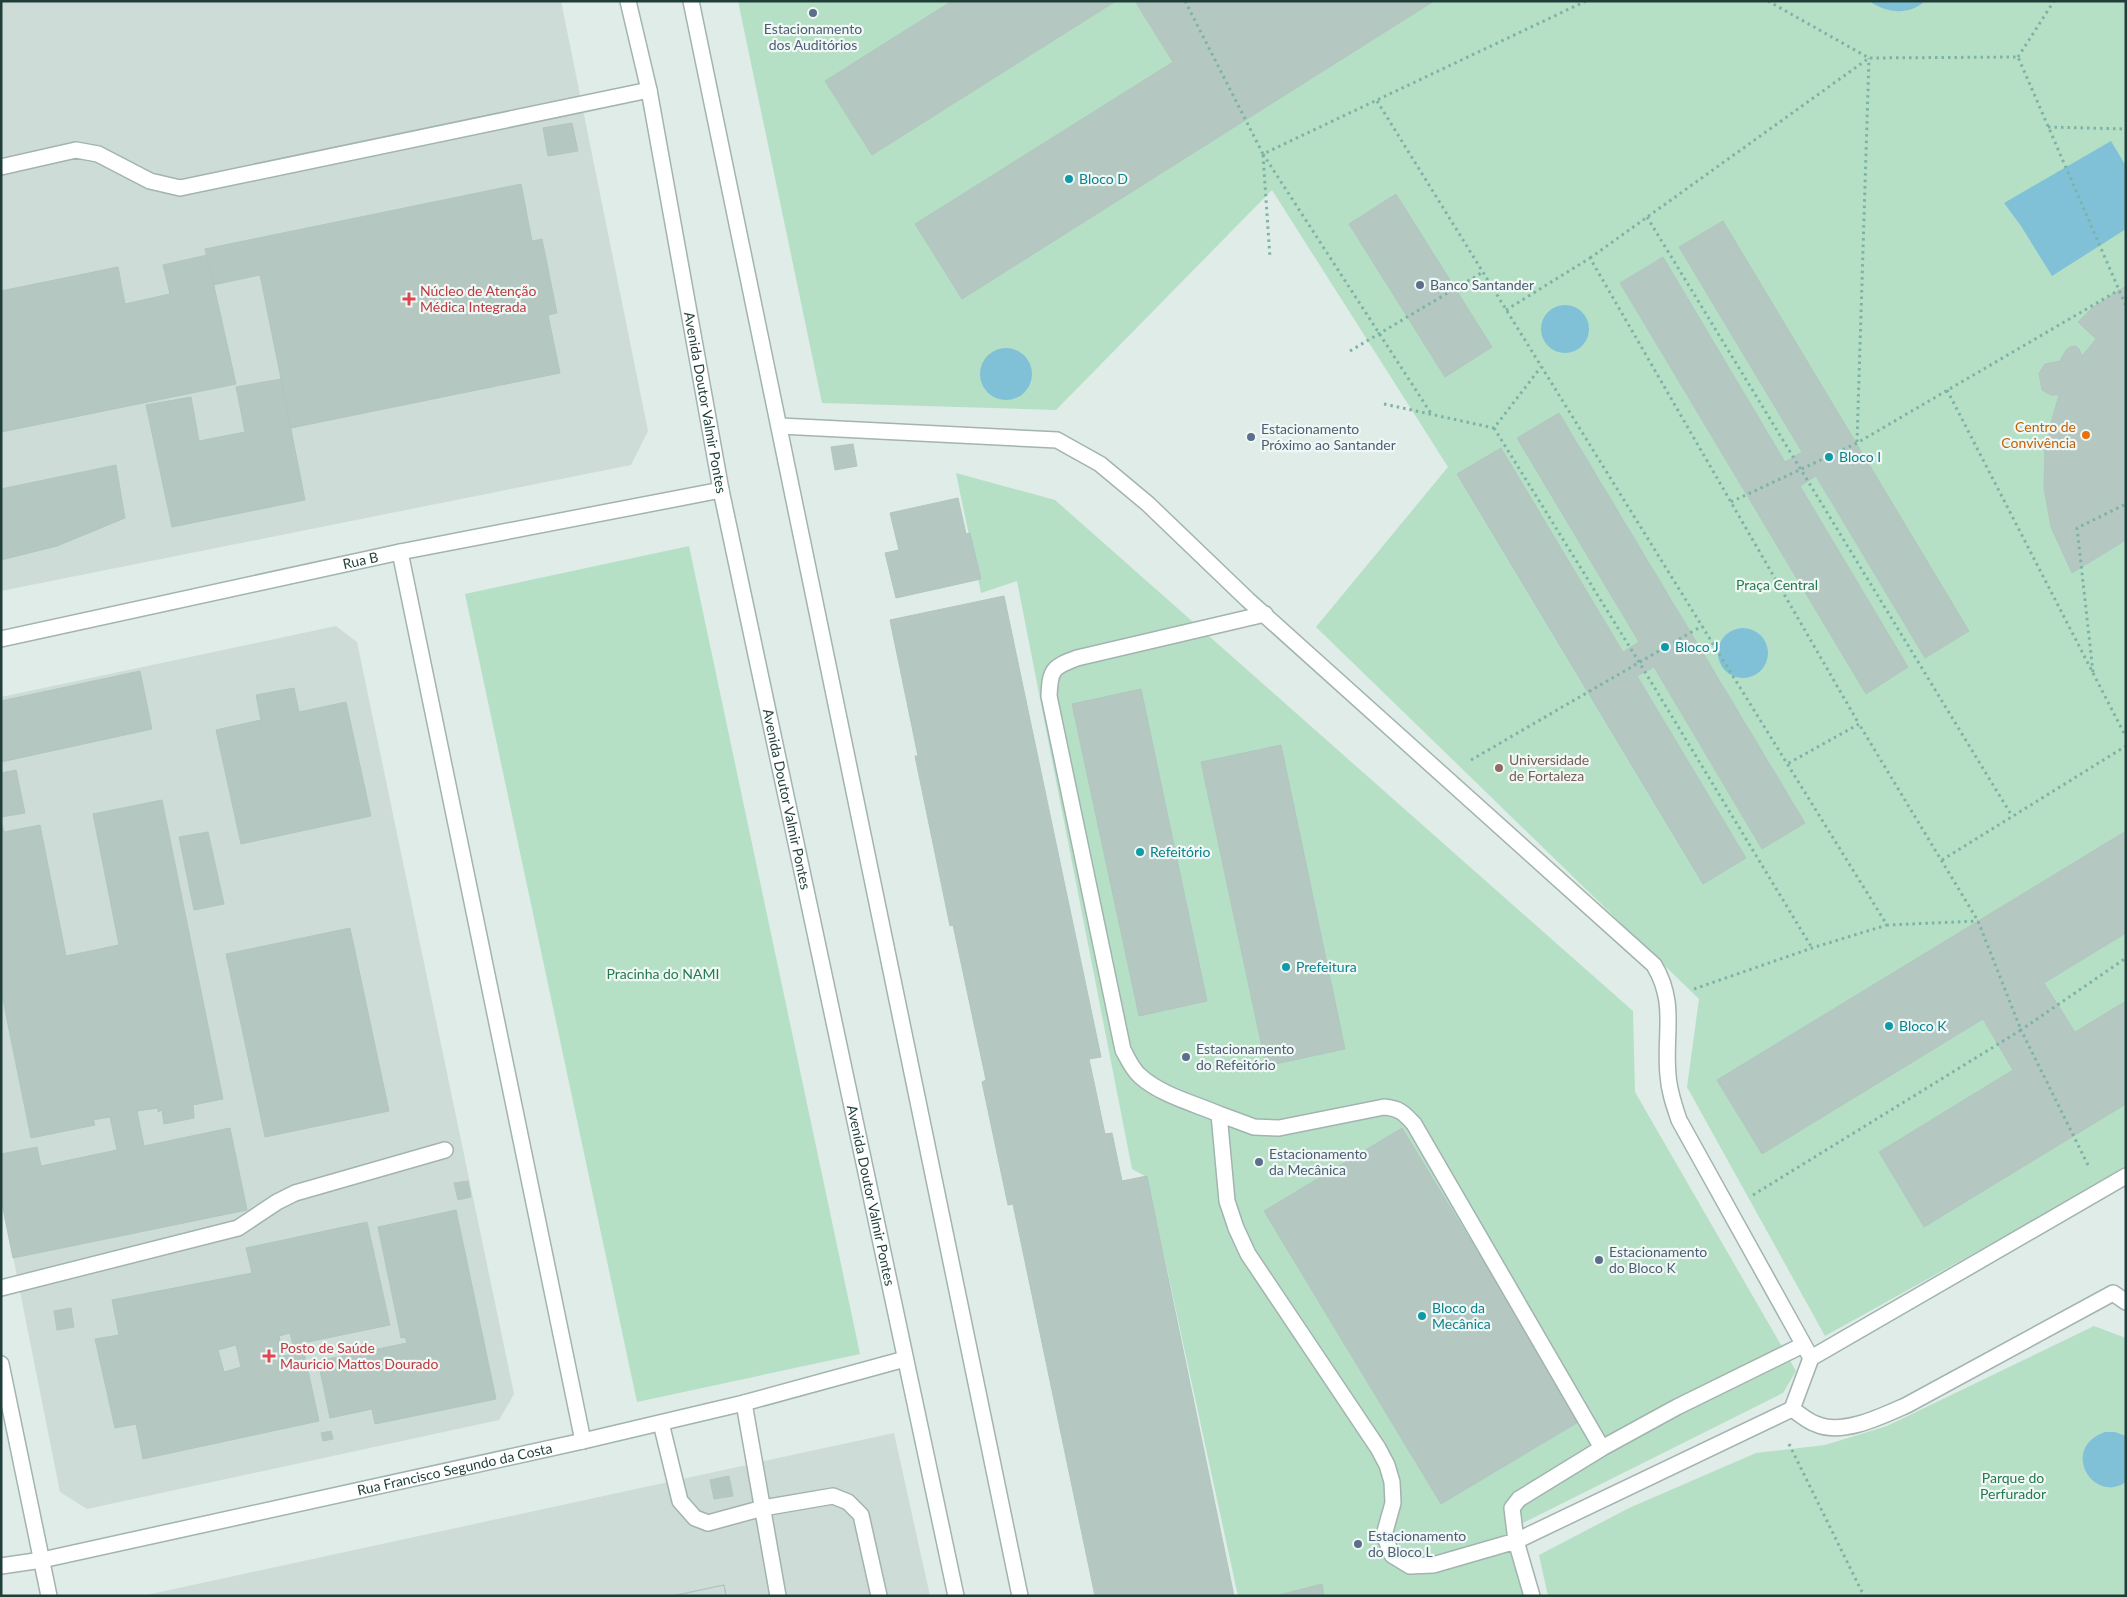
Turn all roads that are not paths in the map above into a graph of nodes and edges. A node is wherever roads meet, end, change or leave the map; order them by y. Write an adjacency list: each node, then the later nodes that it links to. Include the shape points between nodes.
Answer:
1 (628, 1): 3 (street, Avenida Doutor Valmir Pontes)
2 (691, 1): 5 (street)
3 (649, 90): 4 (street, via 180,188 158,184 98,154 76,150); 6 (street, Avenida Doutor Valmir Pontes)
4 (1, 167)
5 (780, 426): 8 (street, via 1057,440 1100,464 1148,504); 32 (street)
6 (721, 490): 7 (street, Rua B); 17 (street, Avenida Doutor Valmir Pontes)
7 (400, 552): 9 (street, Rua B); 22 (street)
8 (1265, 614): 10 (street, via 1077,658 1058,665 1050,677 1049,696 1123,1050 1139,1076 1153,1086); 15 (street, via 1654,965 1667,998 1670,1095 1679,1120)
9 (1, 639)
10 (1219, 1114): 23 (street, via 1254,1127 1279,1128 1384,1107 1404,1112 1414,1124); 25 (street, via 1227,1201 1248,1254 1387,1465 1394,1503 1384,1536 1392,1555 1410,1566 1433,1565)
11 (445, 1150): 13 (street, via 295,1193 238,1228)
12 (2126, 1176): 16 (street)
13 (1, 1288)
14 (2126, 1302): 20 (street, via 2113,1293 1878,1418 1856,1425 1817,1425)
15 (1803, 1345): 16 (street); 23 (street)
16 (1811, 1358): 20 (street)
17 (905, 1359): 19 (street, Rua Francisco Segundo da Costa); 31 (street, Avenida Doutor Valmir Pontes)
18 (1, 1364): 26 (street)
19 (744, 1403): 21 (street, Rua Francisco Segundo da Costa); 24 (street)
20 (1792, 1409): 25 (street)
21 (661, 1423): 22 (street, Rua Francisco Segundo da Costa); 24 (street, via 680,1501 695,1518 708,1523)
22 (583, 1441): 26 (street, Rua Francisco Segundo da Costa)
23 (1602, 1448): 25 (street, via 1515,1503 1511,1512)
24 (763, 1508): 29 (street); 30 (street, via 833,1496 848,1502 861,1515)
25 (1516, 1541): 33 (street)
26 (42, 1560): 27 (street, Rua Francisco Segundo da Costa); 28 (street)
27 (1, 1566)
28 (49, 1596)
29 (778, 1596)
30 (879, 1596)
31 (956, 1596)
32 (1020, 1596)
33 (1532, 1596)

